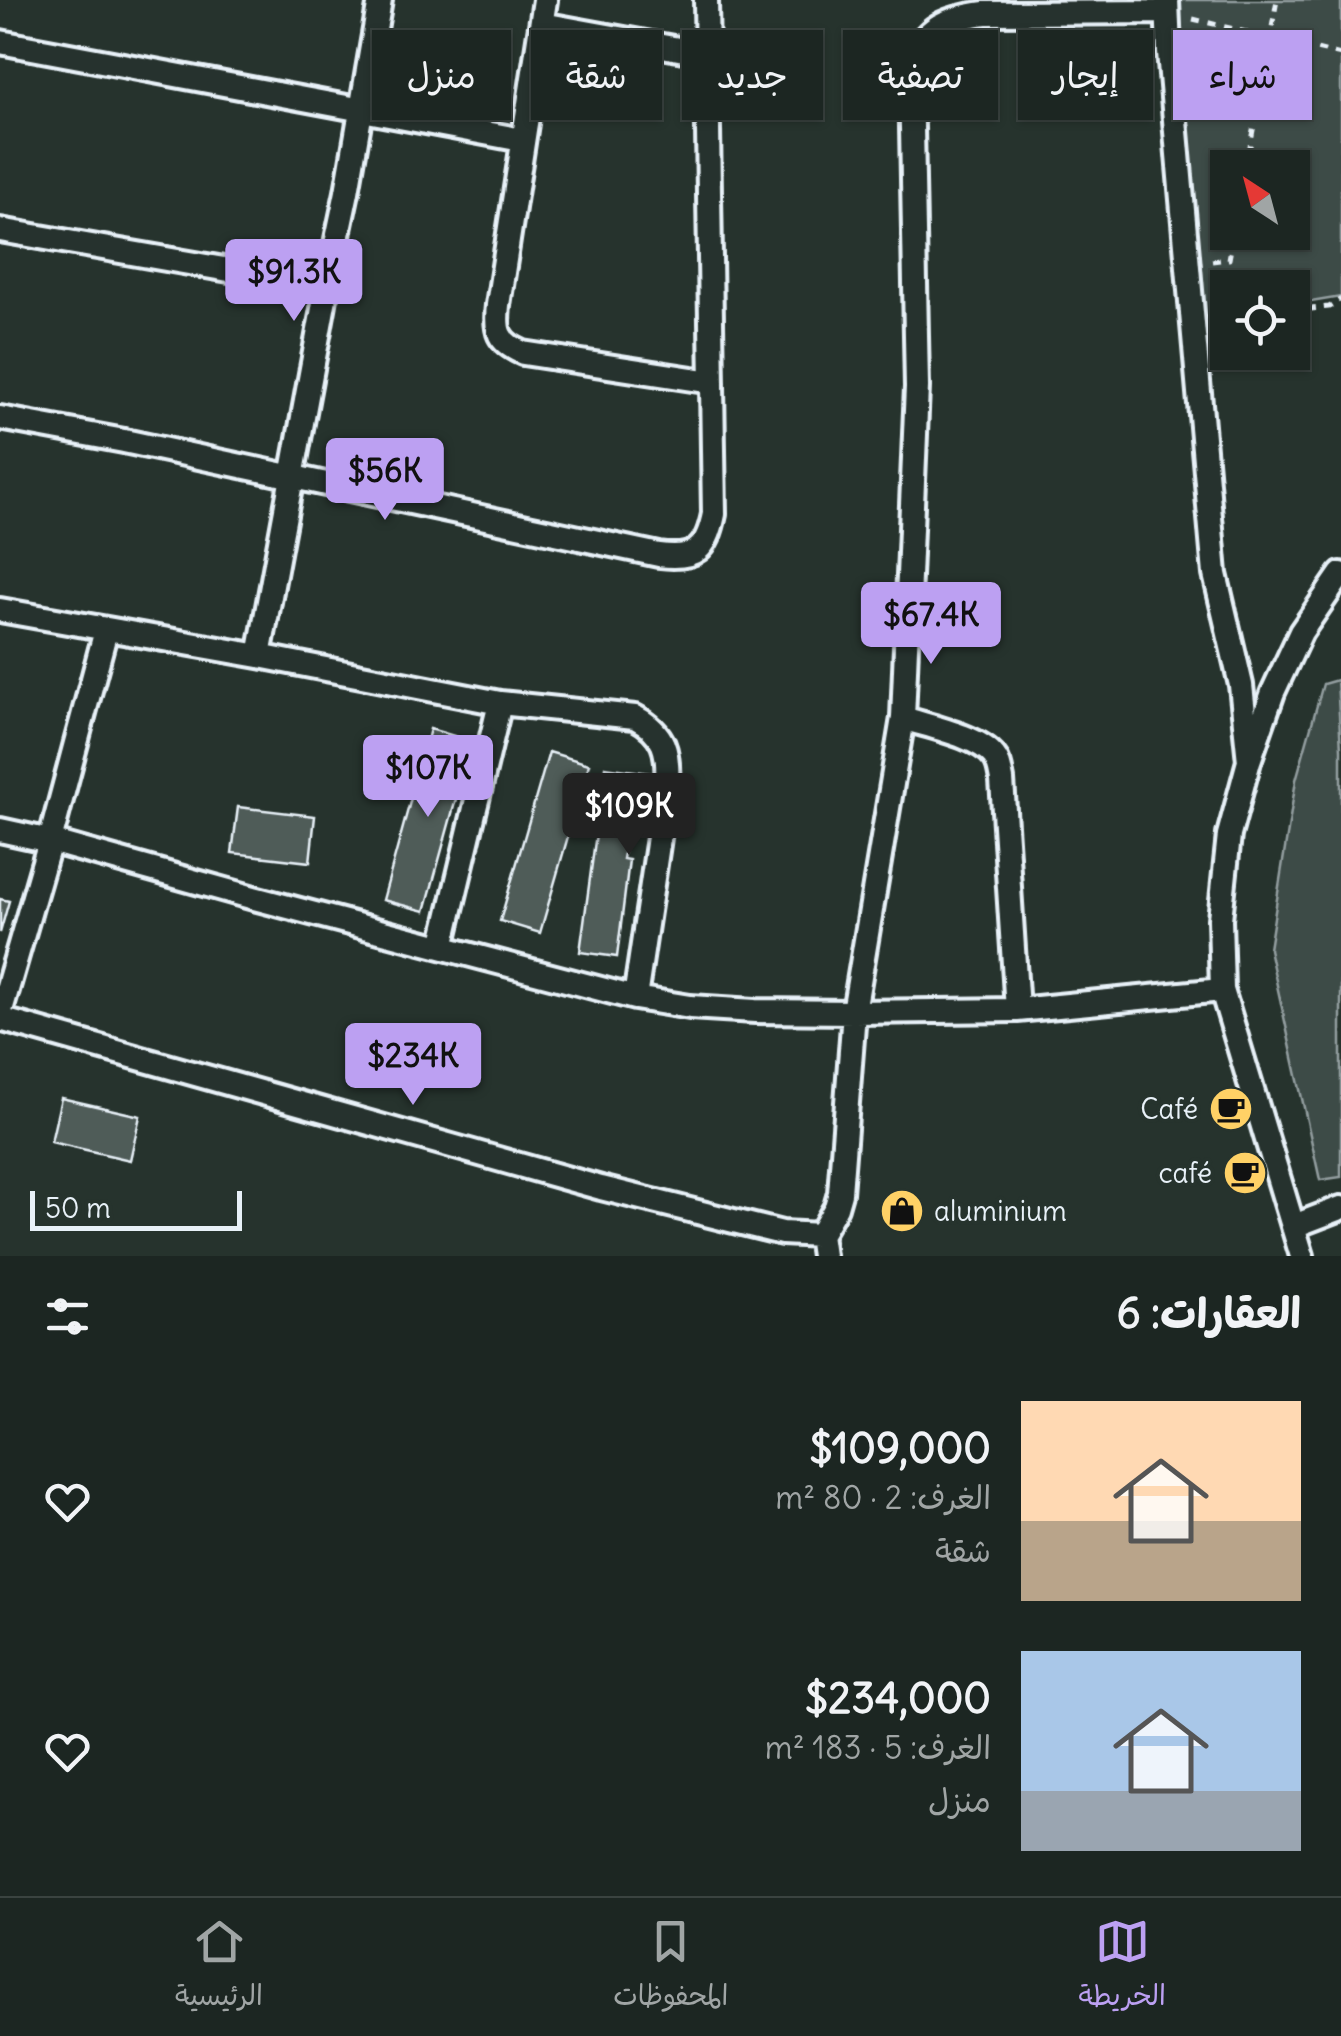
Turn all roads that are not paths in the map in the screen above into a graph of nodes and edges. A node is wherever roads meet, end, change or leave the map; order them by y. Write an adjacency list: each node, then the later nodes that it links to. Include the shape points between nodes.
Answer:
1 (380, 0): 9 (street)
2 (545, 0): 5 (street)
3 (706, 0): 6 (street)
4 (1167, 6): 22 (street, via 964,16 933,30 913,60 916,387); 23 (street, via 1215,574)
5 (542, 24): 8 (street); 11 (street)
6 (706, 30)
7 (0, 42): 9 (street)
8 (682, 50)
9 (362, 110): 11 (street); 13 (street)
10 (707, 120): 14 (street)
11 (522, 140): 14 (street, via 496,324 507,346 552,359)
12 (0, 230): 13 (street)
13 (326, 287): 16 (street)
14 (712, 382): 16 (street, via 710,536 698,551 678,557)
15 (0, 418): 16 (street)
16 (293, 477): 20 (street)
17 (1341, 574): 23 (street, via 1301,632)
18 (0, 610): 19 (street)
19 (106, 630): 20 (street); 25 (street)
20 (259, 656): 21 (street)
21 (500, 703): 26 (street); 28 (street, via 635,717 651,726 664,747 668,784)
22 (902, 718): 29 (street, via 980,745 998,763); 30 (street)
23 (1249, 761): 27 (street, via 1226,868)
24 (0, 830): 25 (street)
25 (50, 841): 26 (street); 31 (street)
26 (442, 948): 28 (street)
27 (1222, 990): 29 (street); 33 (street)
28 (634, 998): 30 (street, via 690,1007)
29 (1018, 1010): 30 (street)
30 (854, 1012): 34 (street, via 840,1192)
31 (0, 1016): 34 (street)
32 (1341, 1208): 33 (street)
33 (1294, 1226): 35 (street)
34 (821, 1246)
35 (1302, 1256)

